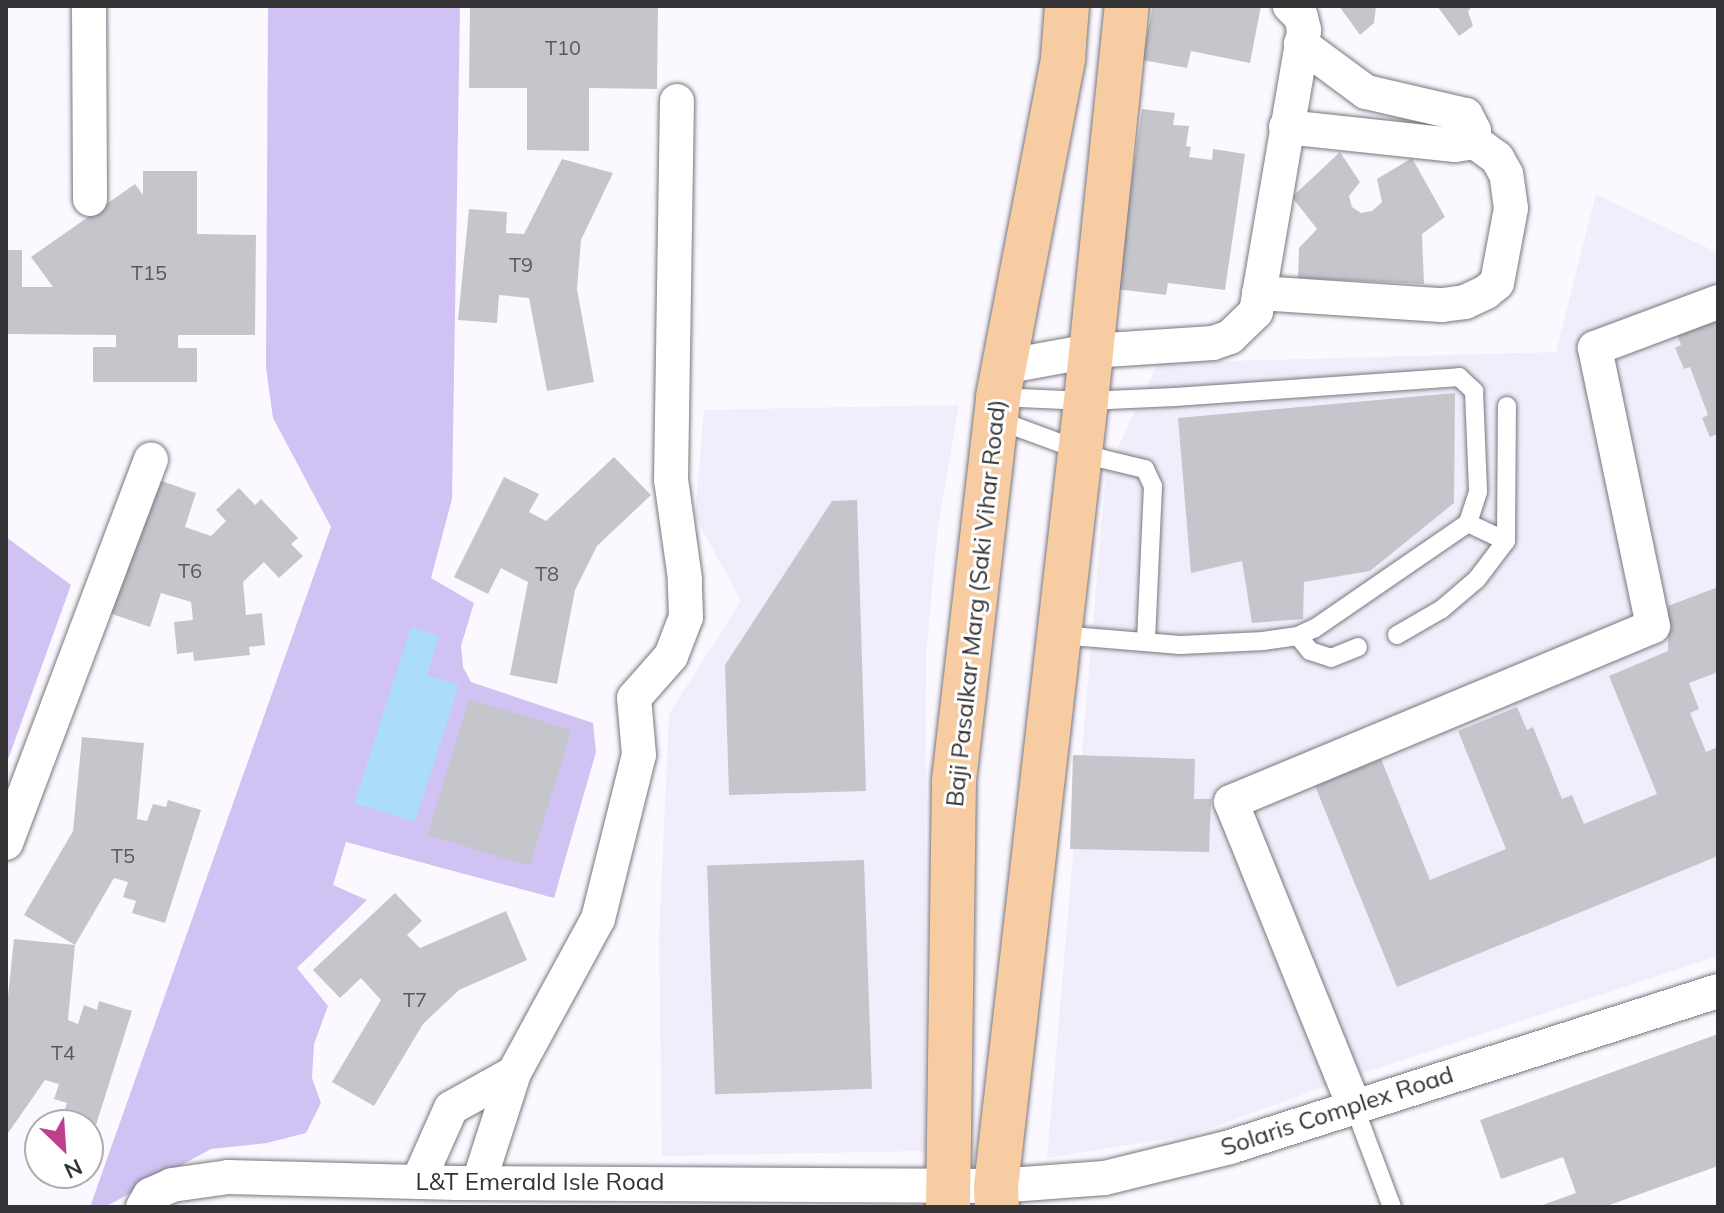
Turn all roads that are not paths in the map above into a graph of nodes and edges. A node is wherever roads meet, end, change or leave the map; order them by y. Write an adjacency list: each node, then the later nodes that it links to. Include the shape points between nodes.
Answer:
1 (89, 6): 9 (street)
2 (1067, 6): 13 (main road, Baji Pasalkar Marg (Saki Vihar Road), via 1063,58)
3 (1127, 6): 12 (main road)
4 (1290, 6): 5 (street, via 1301,17)
5 (1301, 44): 7 (street); 8 (street, via 1366,92 1466,115 1474,131)
6 (677, 101): 27 (street, via 671,480 686,617 671,656 634,698 639,755 598,919)
7 (1286, 127): 8 (street, via 1455,145); 10 (street)
8 (1471, 139): 10 (street, via 1497,158 1506,174 1511,208 1497,283 1486,292 1442,305)
9 (90, 199)
10 (1259, 293): 12 (street, via 1256,312 1245,326 1213,343)
11 (1718, 302): 28 (street, via 1595,348 1653,626 1231,802)
12 (1091, 351): 13 (street); 14 (main road)
13 (998, 394): 14 (lane); 16 (lane); 31 (main road, Baji Pasalkar Marg (Saki Vihar Road), via 954,780)
14 (1086, 401): 16 (main road); 18 (lane, via 1459,377 1474,391 1478,492)
15 (1507, 406): 19 (lane)
16 (1078, 448): 20 (main road); 23 (lane, via 1145,469 1153,486)
17 (151, 460): 25 (street)
18 (1468, 523): 19 (lane); 22 (lane)
19 (1506, 541): 21 (lane, via 1477,579 1442,609)
20 (1057, 634): 23 (lane); 32 (main road)
21 (1397, 635)
22 (1298, 636): 23 (lane, via 1180,645); 24 (lane, via 1310,651 1331,658)
23 (1146, 642)
24 (1358, 647)
25 (6, 843)
26 (1718, 991): 28 (street, Solaris Complex Road)
27 (514, 1073): 29 (street, via 451,1108); 30 (street)
28 (1354, 1106): 32 (street, Solaris Complex Road, via 1230,1147 1105,1178); 34 (lane)
29 (418, 1182): 30 (street, L&T Emerald Isle Road); 33 (street, L&T Emerald Isle Road, via 228,1177 172,1185 150,1195)
30 (479, 1182): 31 (street, L&T Emerald Isle Road)
31 (947, 1196): 32 (street, Solaris Complex Road)
32 (996, 1196)
33 (143, 1207)
34 (1392, 1207)

